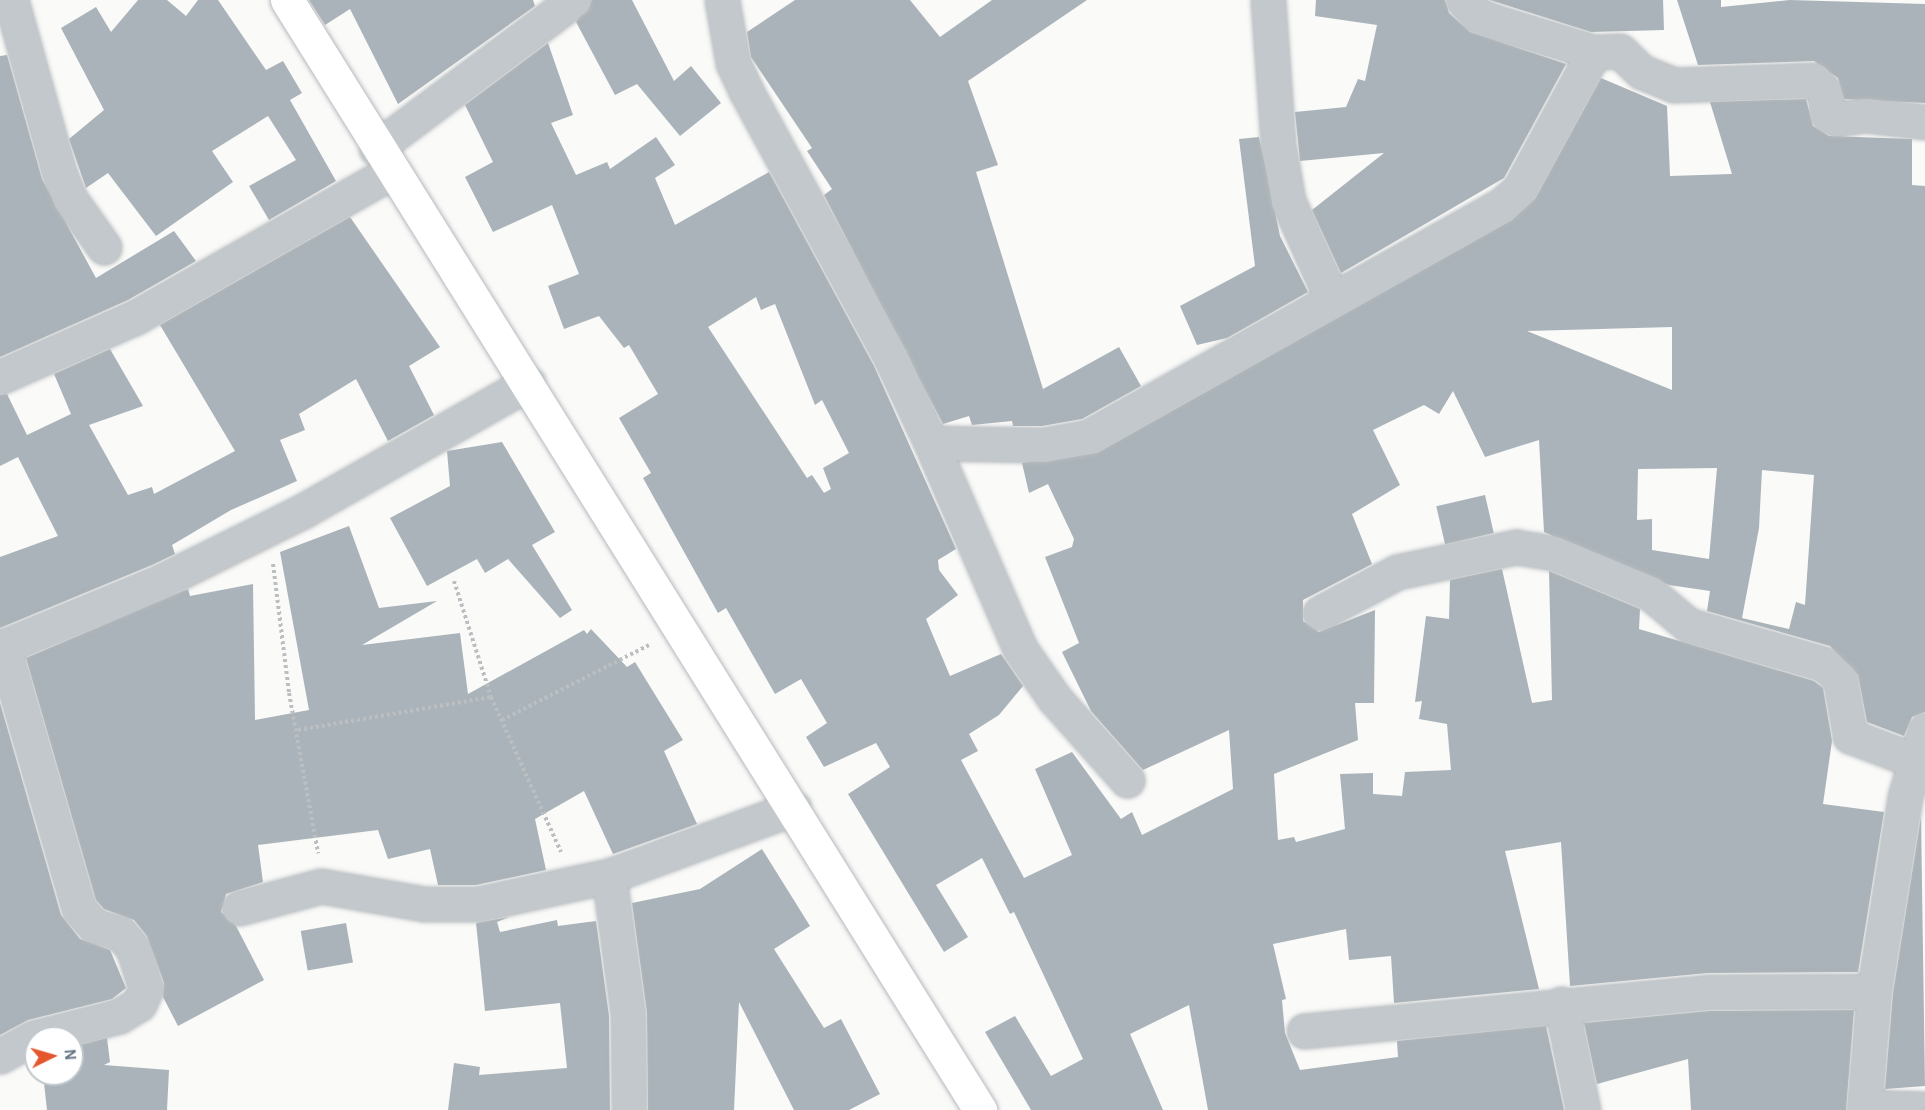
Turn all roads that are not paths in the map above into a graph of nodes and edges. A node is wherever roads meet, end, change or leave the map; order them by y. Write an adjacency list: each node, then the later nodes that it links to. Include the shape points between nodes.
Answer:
1 (11, 0): 10 (street, via 59,172 70,199)
2 (287, 0): 9 (main road)
3 (574, 0): 9 (street)
4 (722, 0): 14 (street, via 733,63 746,91 881,338)
5 (1268, 0): 11 (street, via 1278,144 1288,201)
6 (1463, 0): 7 (street, via 1477,15)
7 (1594, 52): 8 (street, via 1620,51 1642,72 1674,85 1814,80 1824,91 1828,115 1837,119 1866,115); 11 (street, via 1519,190)
8 (1925, 122)
9 (383, 160): 12 (street, via 136,317); 13 (main road)
10 (104, 247)
11 (1332, 299): 14 (street, via 1088,437 1043,445)
12 (0, 377)
13 (528, 383): 16 (street, via 267,528 160,582); 20 (main road)
14 (931, 442): 19 (street, via 1020,649 1054,698)
15 (1320, 614): 18 (street, via 1397,572 1516,547 1554,553 1650,593 1688,625 1824,664 1840,679 1850,736)
16 (2, 647): 26 (street, via 79,909 94,926 120,933 133,948 146,989 139,1004 119,1016 33,1038)
17 (1925, 730): 18 (street)
18 (1918, 762): 23 (street, via 1905,797)
19 (1127, 780)
20 (794, 808): 21 (street); 30 (main road)
21 (609, 876): 22 (street, via 465,905 321,886); 29 (street, via 627,1004)
22 (239, 908)
23 (1874, 992): 24 (street, via 1760,989); 27 (street)
24 (1561, 1004): 25 (street); 31 (street)
25 (1304, 1031)
26 (0, 1056)
27 (1864, 1108): 28 (street)
28 (1925, 1109)
29 (629, 1110)
30 (980, 1110)
31 (1583, 1110)

